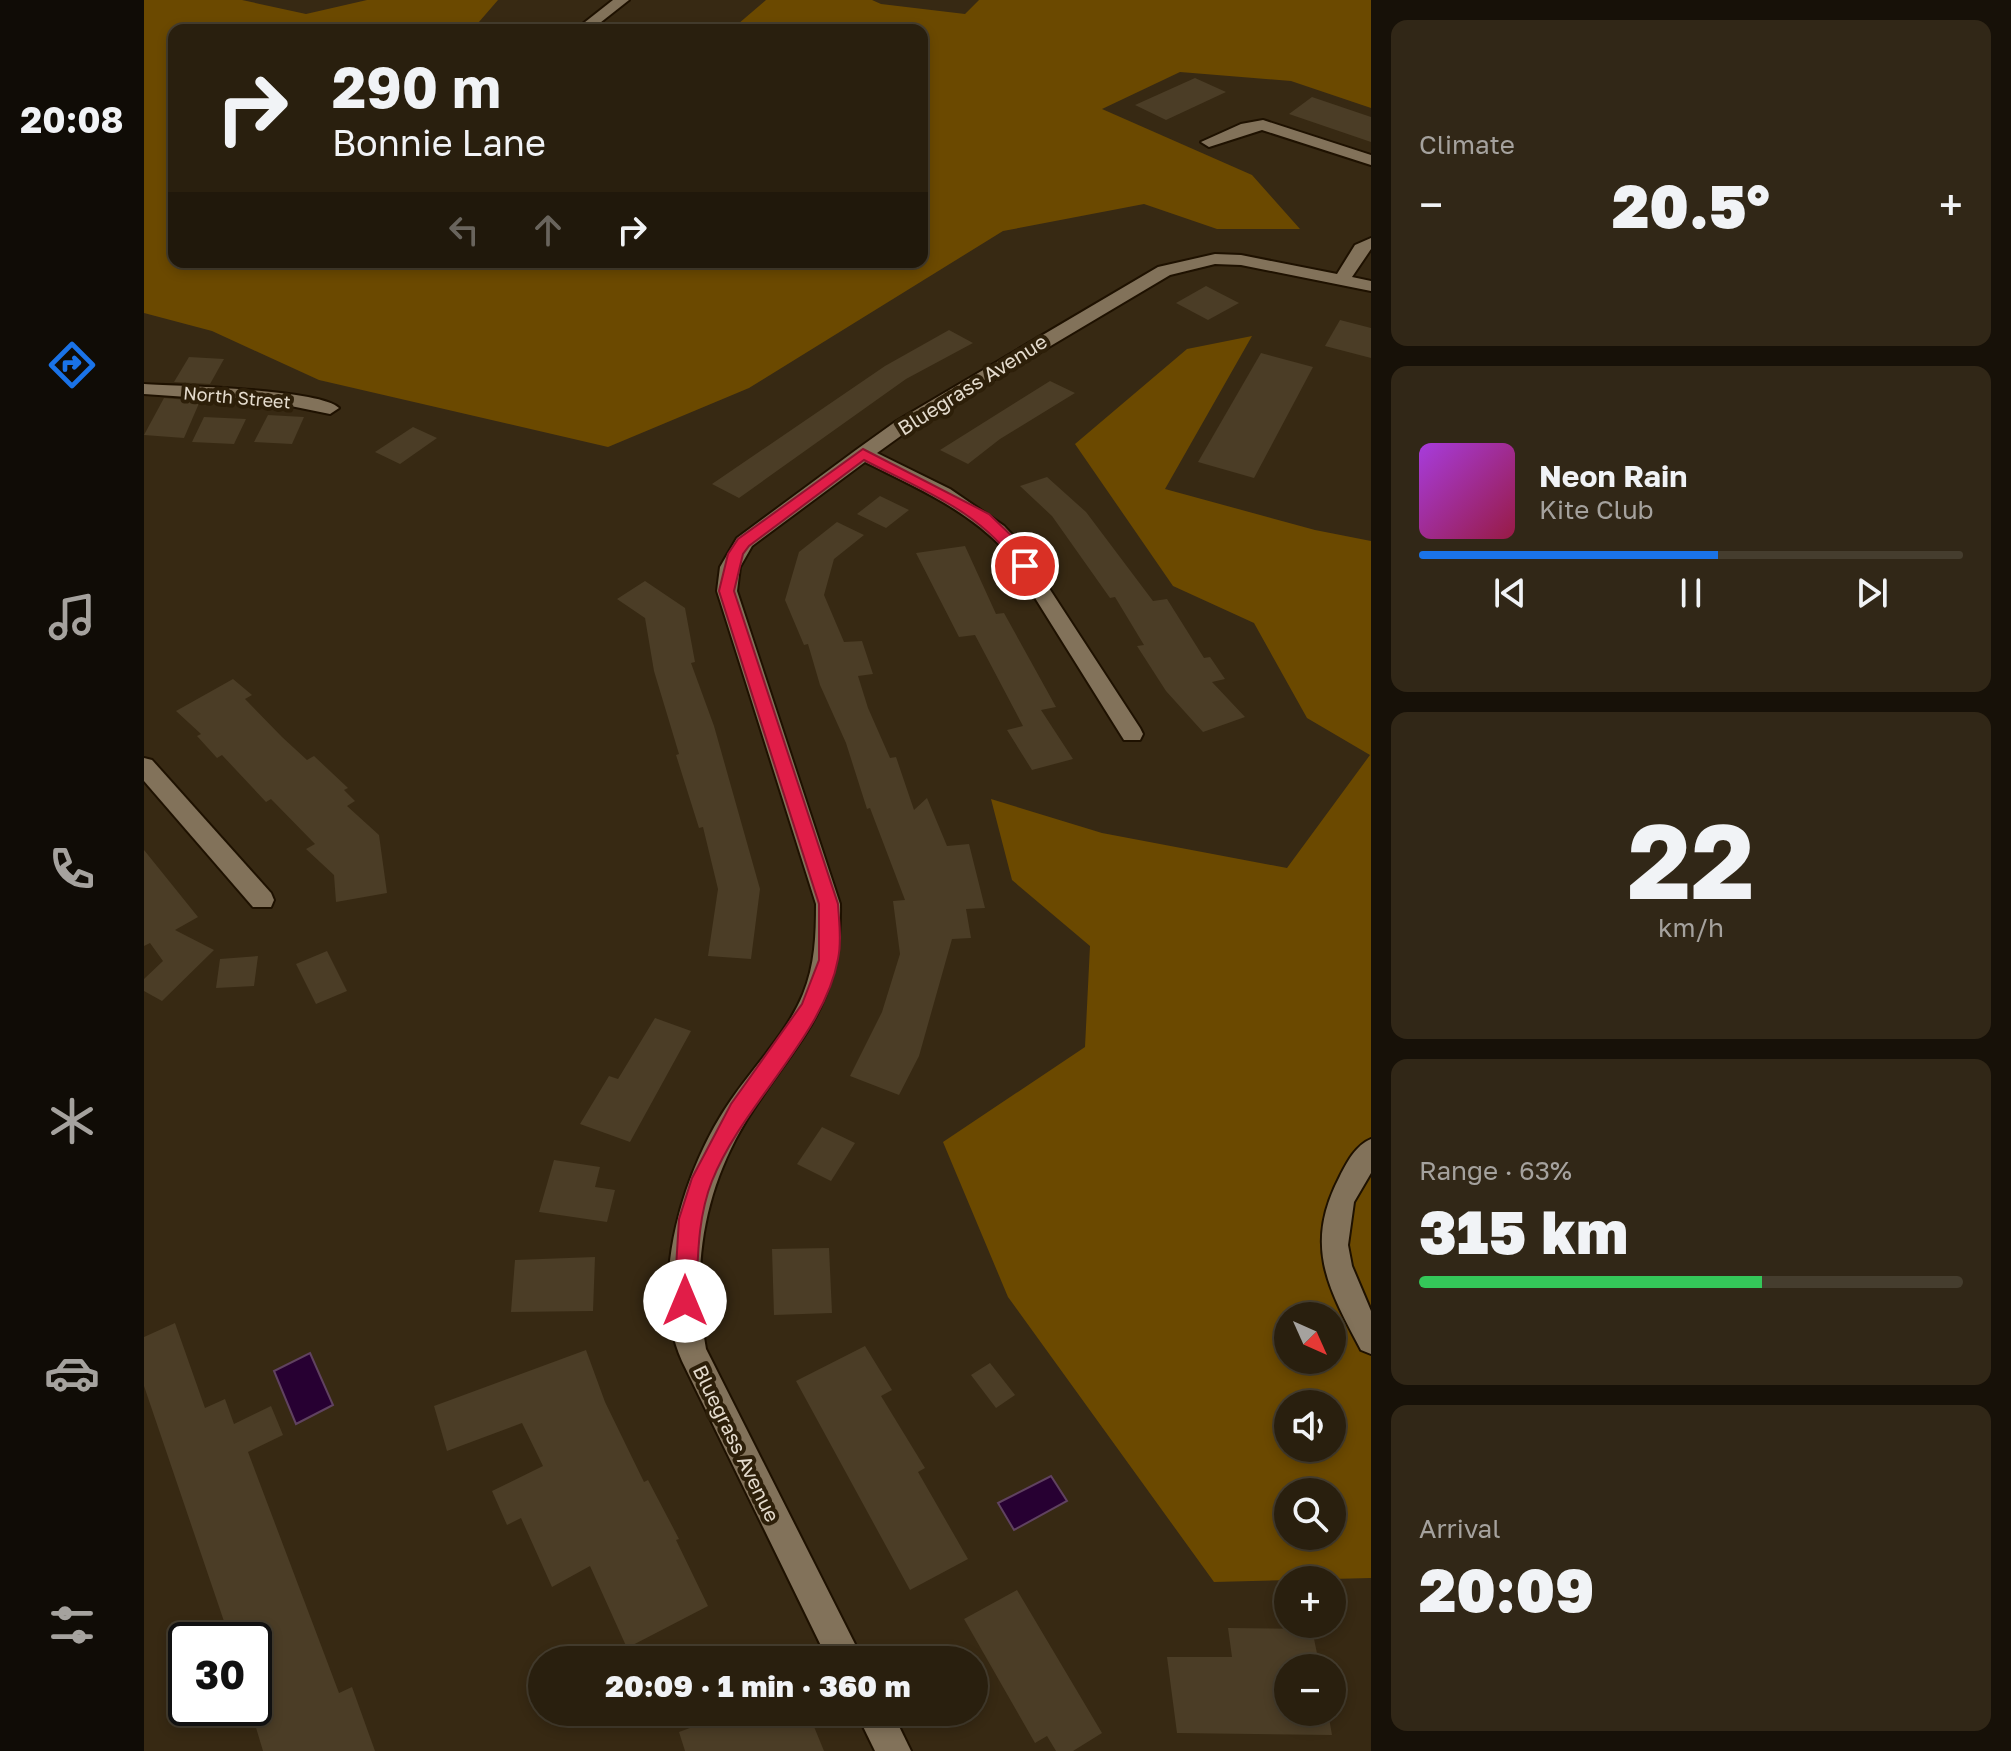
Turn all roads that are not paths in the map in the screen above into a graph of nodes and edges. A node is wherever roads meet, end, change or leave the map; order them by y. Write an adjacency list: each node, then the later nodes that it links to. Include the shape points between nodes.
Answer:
1 (622, 0): 2 (street)
2 (590, 24)
3 (1209, 142): 4 (street, via 1263,125)
4 (1371, 160)
5 (1371, 243): 6 (street, via 1361,248)
6 (1343, 279): 7 (street, Bluegrass Avenue); 10 (street, Bluegrass Avenue, via 1227,259 1164,271)
7 (1371, 286)
8 (144, 389): 9 (street, North Street, via 276,398)
9 (330, 408)
10 (863, 454): 11 (street, via 968,508 999,530); 16 (street, Bluegrass Avenue, via 744,542 730,567 727,591 826,896 831,938 829,960 810,1008 739,1110 702,1178 690,1219 684,1277 685,1326 692,1351)
11 (1132, 734)
12 (144, 766): 13 (street)
13 (262, 900)
14 (1371, 1151): 15 (street, via 1338,1204 1333,1258)
15 (1371, 1340)
16 (839, 1646)
17 (881, 1726): 18 (street)
18 (894, 1751)

